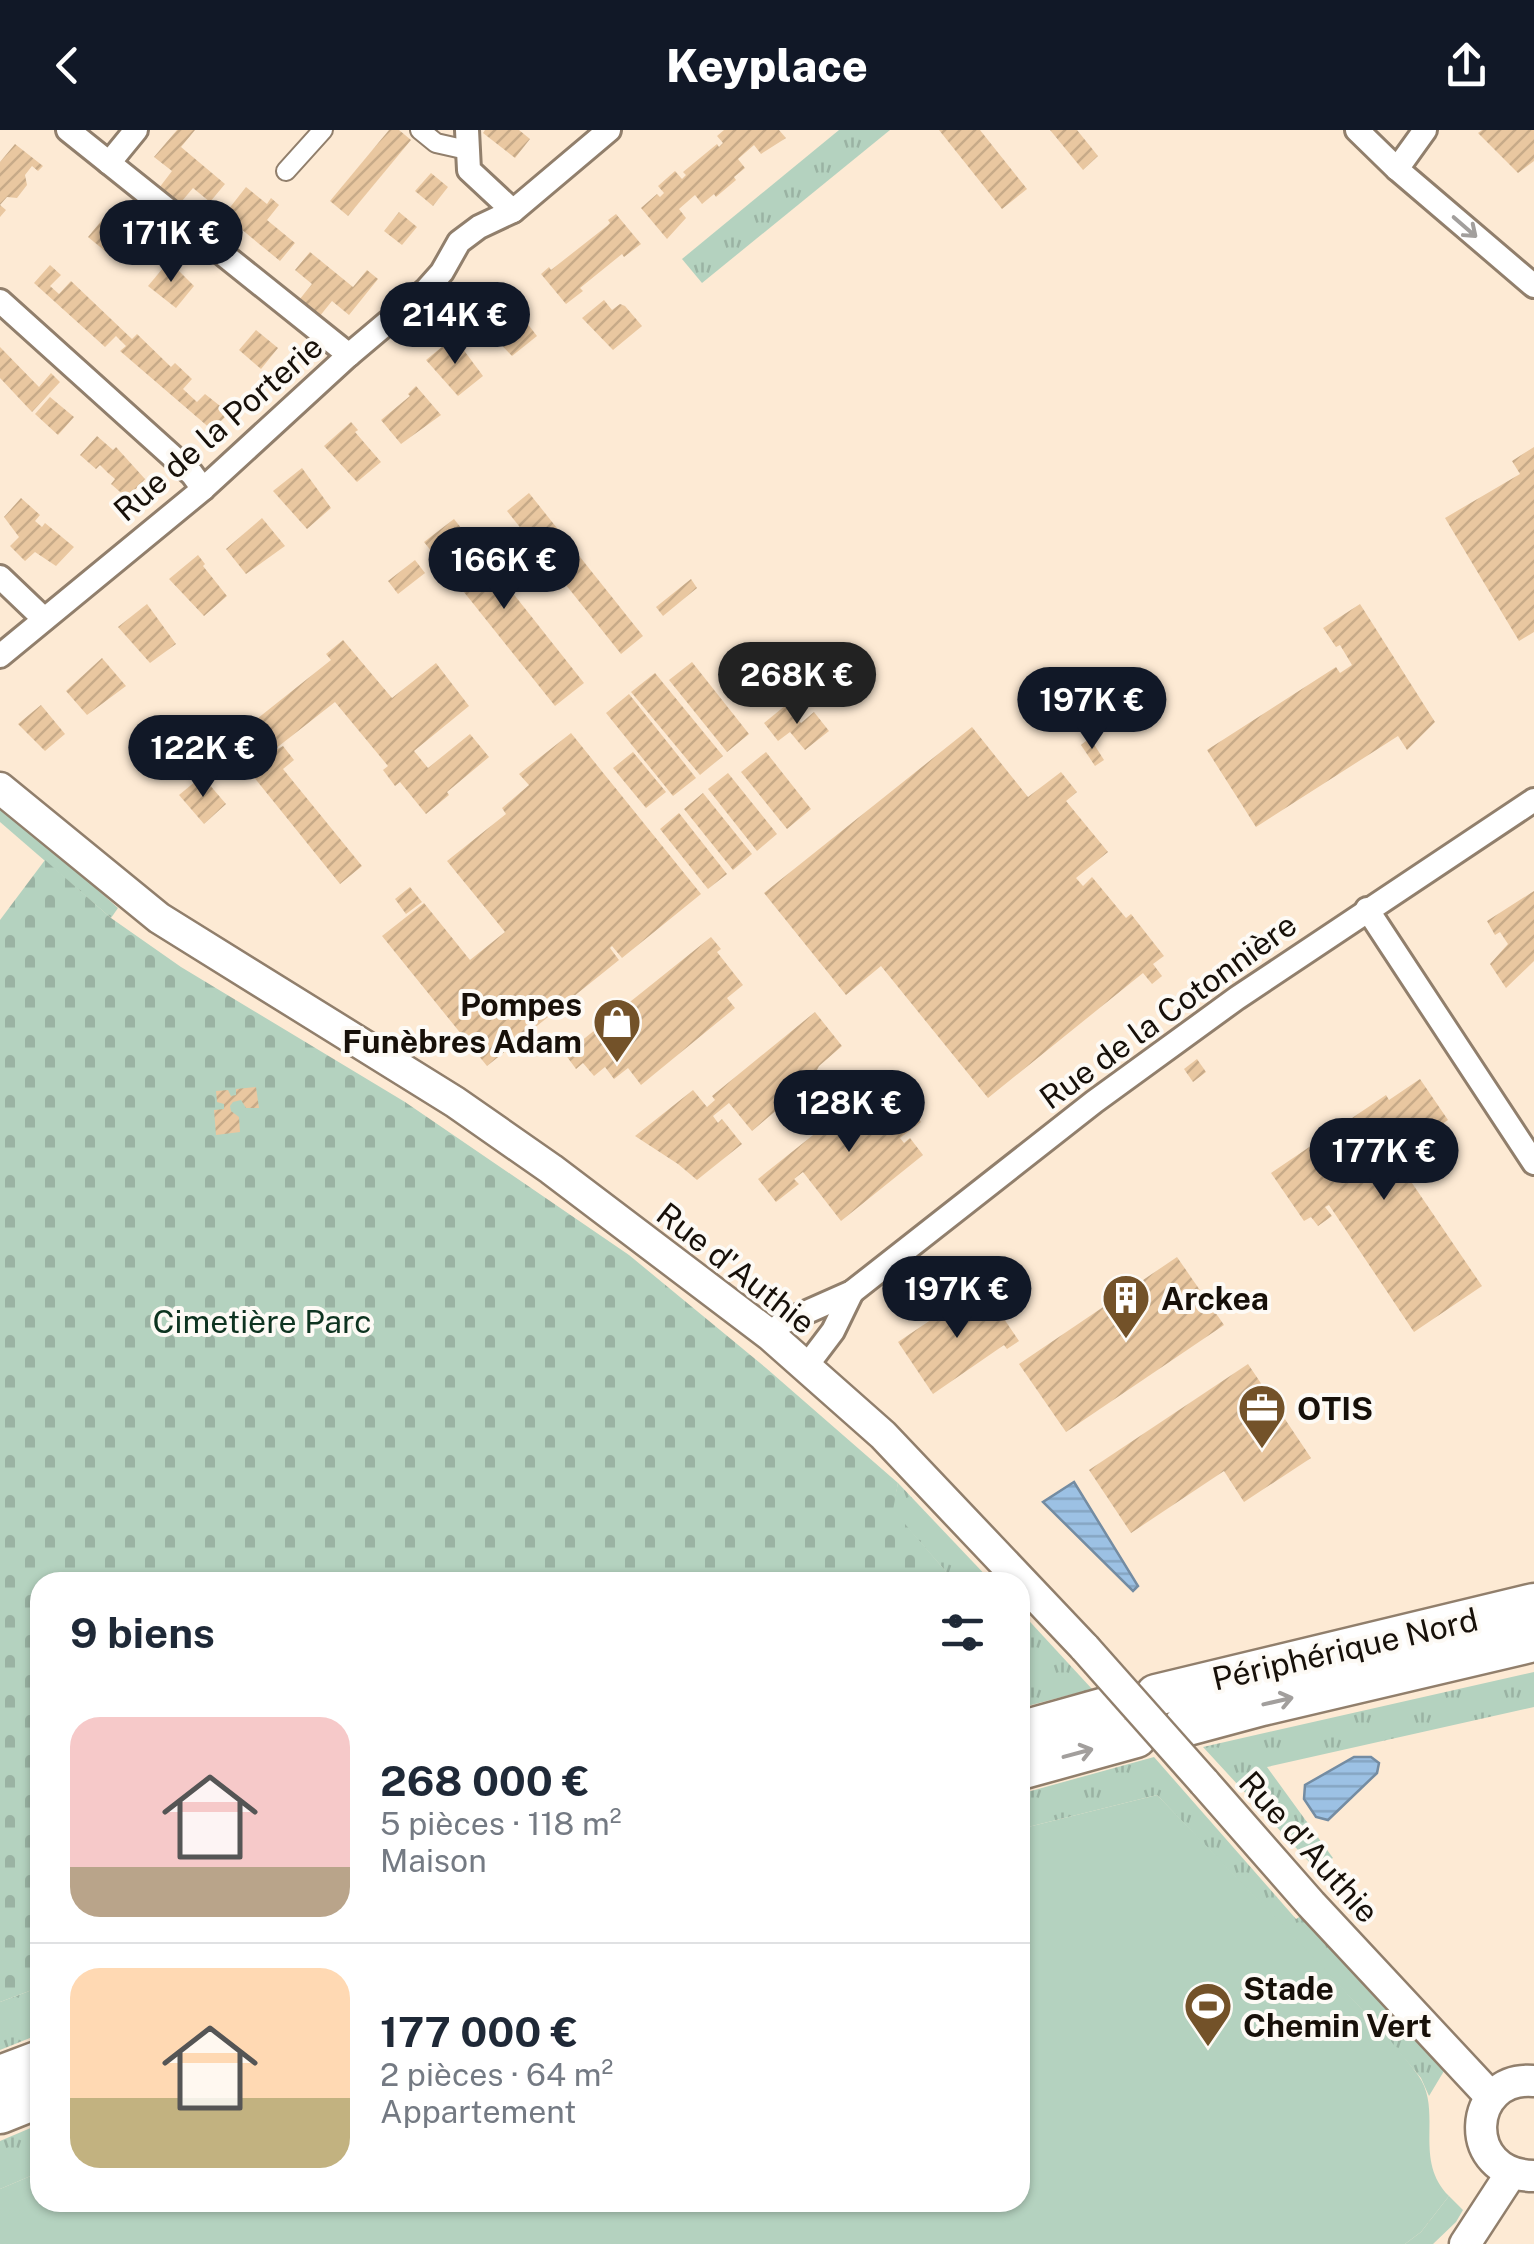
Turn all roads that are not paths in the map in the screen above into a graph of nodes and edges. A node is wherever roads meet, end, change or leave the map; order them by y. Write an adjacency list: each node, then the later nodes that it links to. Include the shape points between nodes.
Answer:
1 (68, 130): 9 (street)
2 (136, 130): 9 (street)
3 (323, 130): 11 (street)
4 (420, 130): 8 (street, via 436,143)
5 (609, 130): 12 (street, Rue de la Porterie)
6 (1356, 130): 10 (street)
7 (1425, 130): 10 (street)
8 (467, 140): 12 (street, via 469,170)
9 (109, 163): 15 (street)
10 (1397, 169): 13 (street, one-way to 13)
11 (286, 172)
12 (513, 211): 15 (street, Rue de la Porterie, via 459,242 426,290)
13 (1534, 286)
14 (0, 301): 16 (street)
15 (348, 356): 16 (street, Rue de la Porterie)
16 (203, 490): 18 (street, Rue de la Porterie)
17 (0, 576): 18 (street)
18 (44, 619): 19 (street, Rue de la Porterie)
19 (0, 656)
20 (0, 788): 25 (street, Rue d'Authie, via 159,918 455,1102)
21 (1534, 800): 22 (street, Rue de la Cotonnière)
22 (1367, 909): 23 (street); 24 (street, Rue de la Cotonnière, via 1094,1102)
23 (1534, 1164)
24 (852, 1292): 25 (street, Rue de la Cotonnière, via 782,1323); 26 (street, Rue de la Cotonnière)
25 (770, 1336): 26 (street, Rue d'Authie)
26 (805, 1368): 27 (street, Rue d'Authie, bridge, via 883,1435)
27 (1014, 1572)
28 (1030, 1589): 40 (street, Rue d'Authie, bridge)
29 (1534, 1604): 31 (highway, Périphérique Nord)
30 (1534, 1642): 33 (highway, Périphérique Nord, one-way to 30)
31 (1156, 1695)
32 (1109, 1707): 34 (highway)
33 (1184, 1726)
34 (1030, 1729)
35 (1136, 1738): 36 (highway, one-way to 35)
36 (1030, 1766)
37 (30, 2065): 38 (highway)
38 (0, 2076)
39 (1534, 2081): 40 (street, via 1513,2082)
40 (1492, 2097): 43 (street, via 1481,2138 1495,2163)
41 (30, 2101): 42 (highway)
42 (0, 2113)
43 (1520, 2174): 44 (street, via 1506,2181)
44 (1465, 2244)

